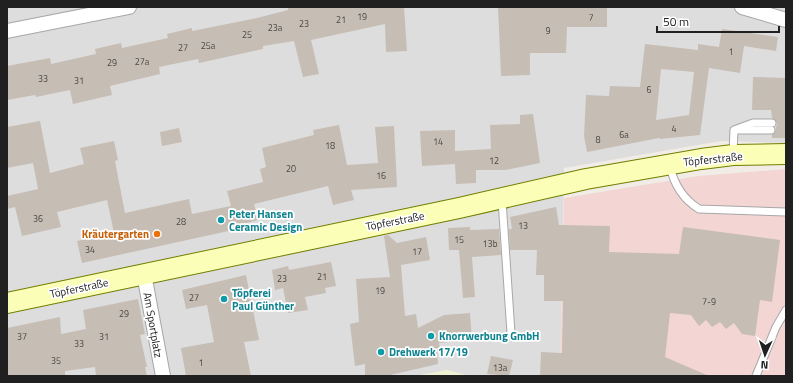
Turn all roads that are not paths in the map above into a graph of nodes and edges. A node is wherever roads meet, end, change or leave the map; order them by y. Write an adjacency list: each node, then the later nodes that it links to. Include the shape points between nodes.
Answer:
1 (129, 7): 4 (street)
2 (742, 7): 3 (street)
3 (786, 20)
4 (7, 30)
5 (772, 127): 7 (lane, via 753,123 734,130)
6 (786, 154): 7 (main road, Töpferstraße)
7 (733, 155): 8 (main road, Töpferstraße)
8 (670, 164): 9 (main road, Töpferstraße); 10 (lane, via 673,180 687,202 699,209)
9 (502, 198): 11 (main road, Töpferstraße); 14 (lane)
10 (786, 212)
11 (144, 274): 12 (main road, Töpferstraße); 15 (street, Am Sportplatz)
12 (7, 303)
13 (786, 310): 16 (lane, via 776,327)
14 (511, 333)
15 (162, 376)
16 (756, 376)

